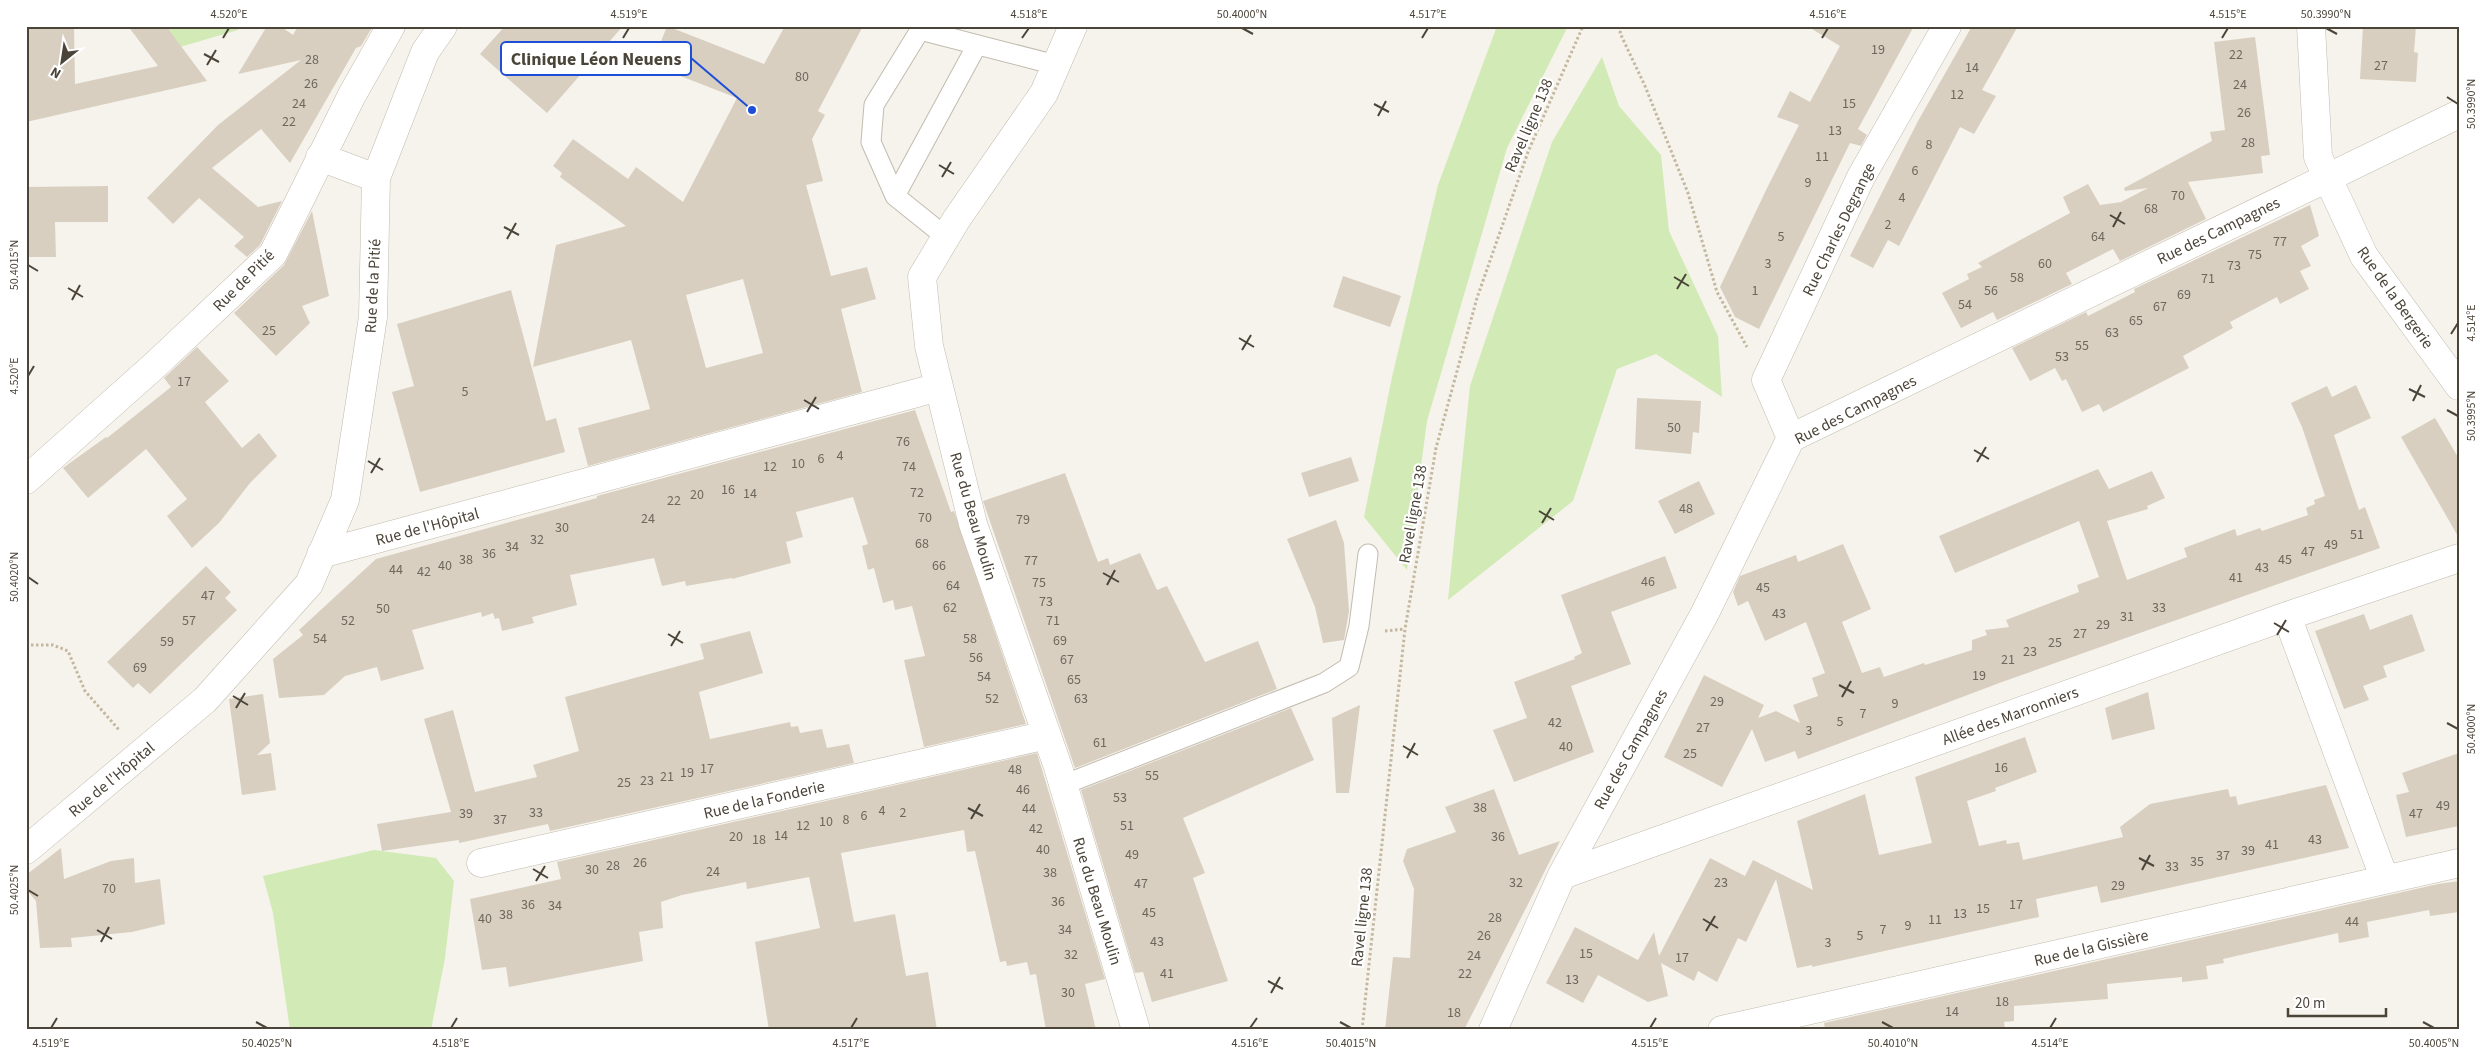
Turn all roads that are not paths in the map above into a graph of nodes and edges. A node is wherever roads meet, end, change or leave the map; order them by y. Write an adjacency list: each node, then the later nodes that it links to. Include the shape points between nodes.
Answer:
1 (391, 26): 9 (street, Rue de Pitié)
2 (443, 26): 11 (street, Rue de la Pitié, via 425,52)
3 (1073, 26): 7 (street, Rue du Beau Moulin)
4 (1946, 26): 16 (street, Rue Charles Degrange, via 1860,177 1766,380)
5 (2311, 26): 10 (street, Rue de la Bergerie, via 2318,157)
6 (978, 45): 7 (lane); 12 (lane); 12 (lane, via 920,30 874,105 871,142)
7 (1056, 65): 13 (street, Rue du Beau Moulin, via 1044,93)
8 (2459, 114): 10 (street, Rue des Campagnes)
9 (320, 157): 11 (street); 17 (street, Rue de Pitié, via 273,254)
10 (2328, 177): 14 (street, Rue de la Bergerie, via 2364,256); 16 (street, Rue des Campagnes)
11 (376, 178): 18 (street, Rue de la Pitié, via 373,317 345,500)
12 (895, 196): 13 (lane)
13 (946, 236): 15 (street, Rue du Beau Moulin, via 922,277 929,346)
14 (2459, 386)
15 (939, 387): 18 (street, Rue de l'Hôpital); 22 (street, Rue du Beau Moulin, via 973,524)
16 (1791, 438): 27 (street, Rue des Campagnes, via 1705,613)
17 (26, 480)
18 (321, 554): 24 (street, Rue de l'Hôpital, via 309,584 205,700)
19 (1368, 554): 23 (lane, via 1359,626 1349,667 1324,683)
20 (2459, 558): 21 (street, Allée des Marronniers)
21 (2288, 616): 27 (street, Allée des Marronniers); 28 (street)
22 (1047, 735): 23 (street, Rue du Beau Moulin); 25 (street, Rue de la Fonderie)
23 (1063, 785): 29 (street, Rue du Beau Moulin)
24 (26, 850)
25 (481, 863)
26 (2459, 863): 28 (street, Rue de la Gissière)
27 (1562, 875): 30 (street, Rue des Campagnes)
28 (2385, 880): 31 (street, Rue de la Gissière)
29 (1136, 1030)
30 (1494, 1030)
31 (1722, 1030)

